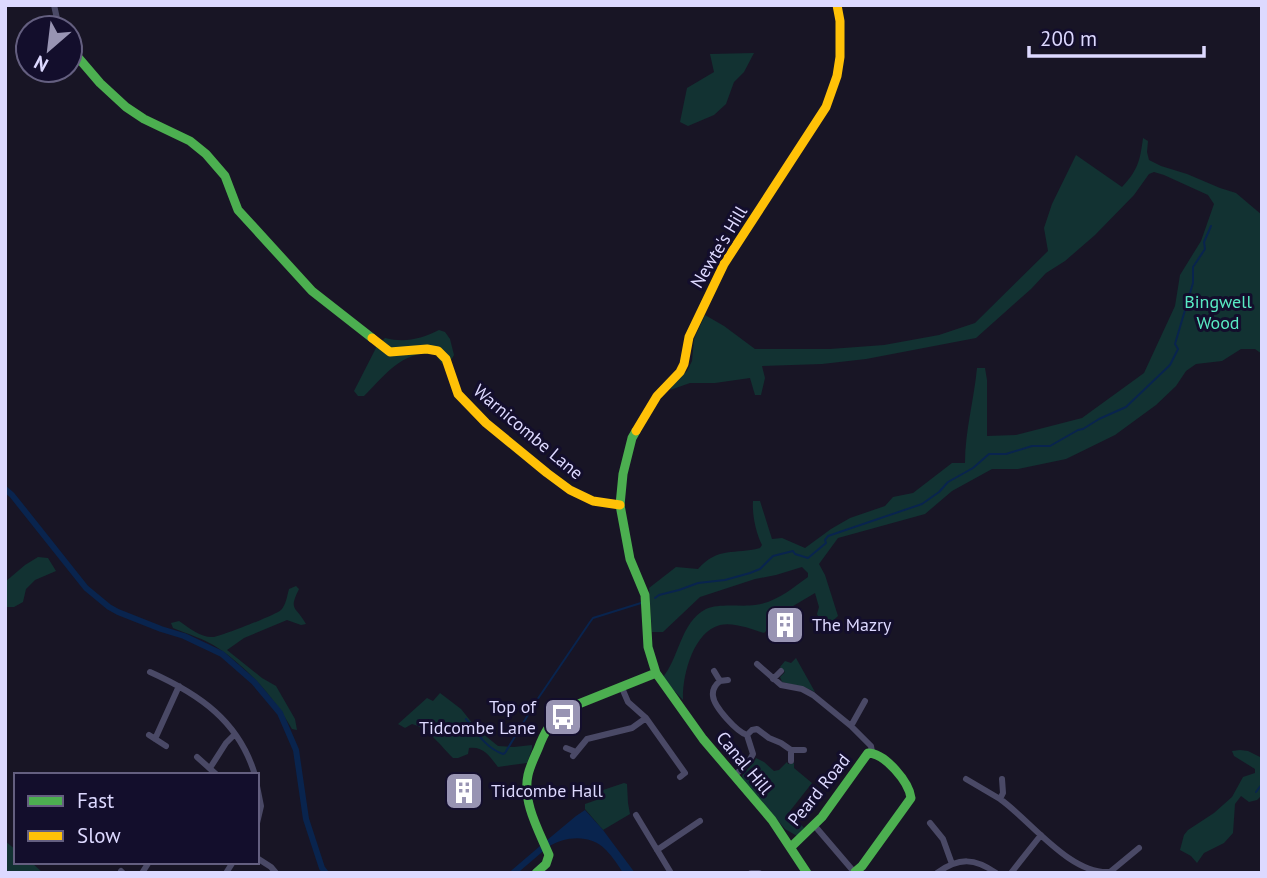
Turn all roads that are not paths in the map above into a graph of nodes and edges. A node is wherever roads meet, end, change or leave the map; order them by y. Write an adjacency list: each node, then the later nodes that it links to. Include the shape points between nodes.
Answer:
1 (837, 5): 3 (street, Newte's Hill, via 840,57 826,107 724,264 689,337 680,372 657,396 632,438)
2 (84, 64): 3 (street, Warnicombe Lane, via 122,104 206,153 227,179 238,210 322,299 390,352 440,352 455,390 495,430 567,488 590,500)
3 (620, 505): 8 (street, Newte's Hill, via 630,559 645,595 648,648)
4 (757, 664): 9 (street)
5 (781, 670): 9 (street)
6 (714, 671): 11 (street)
7 (150, 672): 12 (street)
8 (656, 673): 13 (street); 29 (street, Canal Hill)
9 (773, 679): 16 (street, Peard Road, via 807,691)
10 (729, 680): 11 (street)
11 (720, 681): 18 (street, via 712,692 715,703 740,733)
12 (179, 686): 17 (street, via 210,706); 19 (street, via 152,737)
13 (622, 688): 15 (street, via 628,702); 50 (street, via 566,709 553,718 544,733 527,782 549,855)
14 (864, 701): 16 (street)
15 (646, 719): 20 (street, via 632,728 587,739 574,754); 30 (street, via 685,773)
16 (851, 726): 23 (street, Peard Road)
17 (235, 734): 26 (street); 28 (street)
18 (747, 735): 21 (street, via 757,729); 29 (street, via 752,757)
19 (166, 746)
20 (566, 748)
21 (791, 750): 22 (street); 25 (street)
22 (804, 750)
23 (872, 752): 40 (street, Peard Road); 54 (street, Peard Road, via 906,784 911,798)
24 (197, 757): 26 (street)
25 (791, 761)
26 (210, 768): 27 (street)
27 (215, 773)
28 (254, 773)
29 (734, 776): 43 (street, Canal Hill)
30 (680, 777)
31 (966, 779): 34 (street)
32 (1002, 779): 34 (street)
33 (259, 796): 35 (street)
34 (1000, 799): 42 (street)
35 (259, 814)
36 (636, 814): 45 (street)
37 (700, 821): 41 (street)
38 (684, 822): 41 (street)
39 (930, 823): 47 (street, via 943,839)
40 (814, 825): 43 (street, Peard Road); 54 (street)
41 (688, 829): 45 (street)
42 (1041, 835): 44 (street, via 1064,855 1104,872 1115,869); 57 (street)
43 (791, 847): 53 (street, Canal Hill)
44 (1139, 848)
45 (657, 850): 51 (street)
46 (259, 859): 49 (street)
47 (952, 864): 55 (street); 56 (street, via 976,862)
48 (760, 870): 52 (street)
49 (276, 873)
50 (536, 873)
51 (671, 873)
52 (751, 873)
53 (807, 873)
54 (855, 873)
55 (937, 873)
56 (996, 873)
57 (1011, 873)

